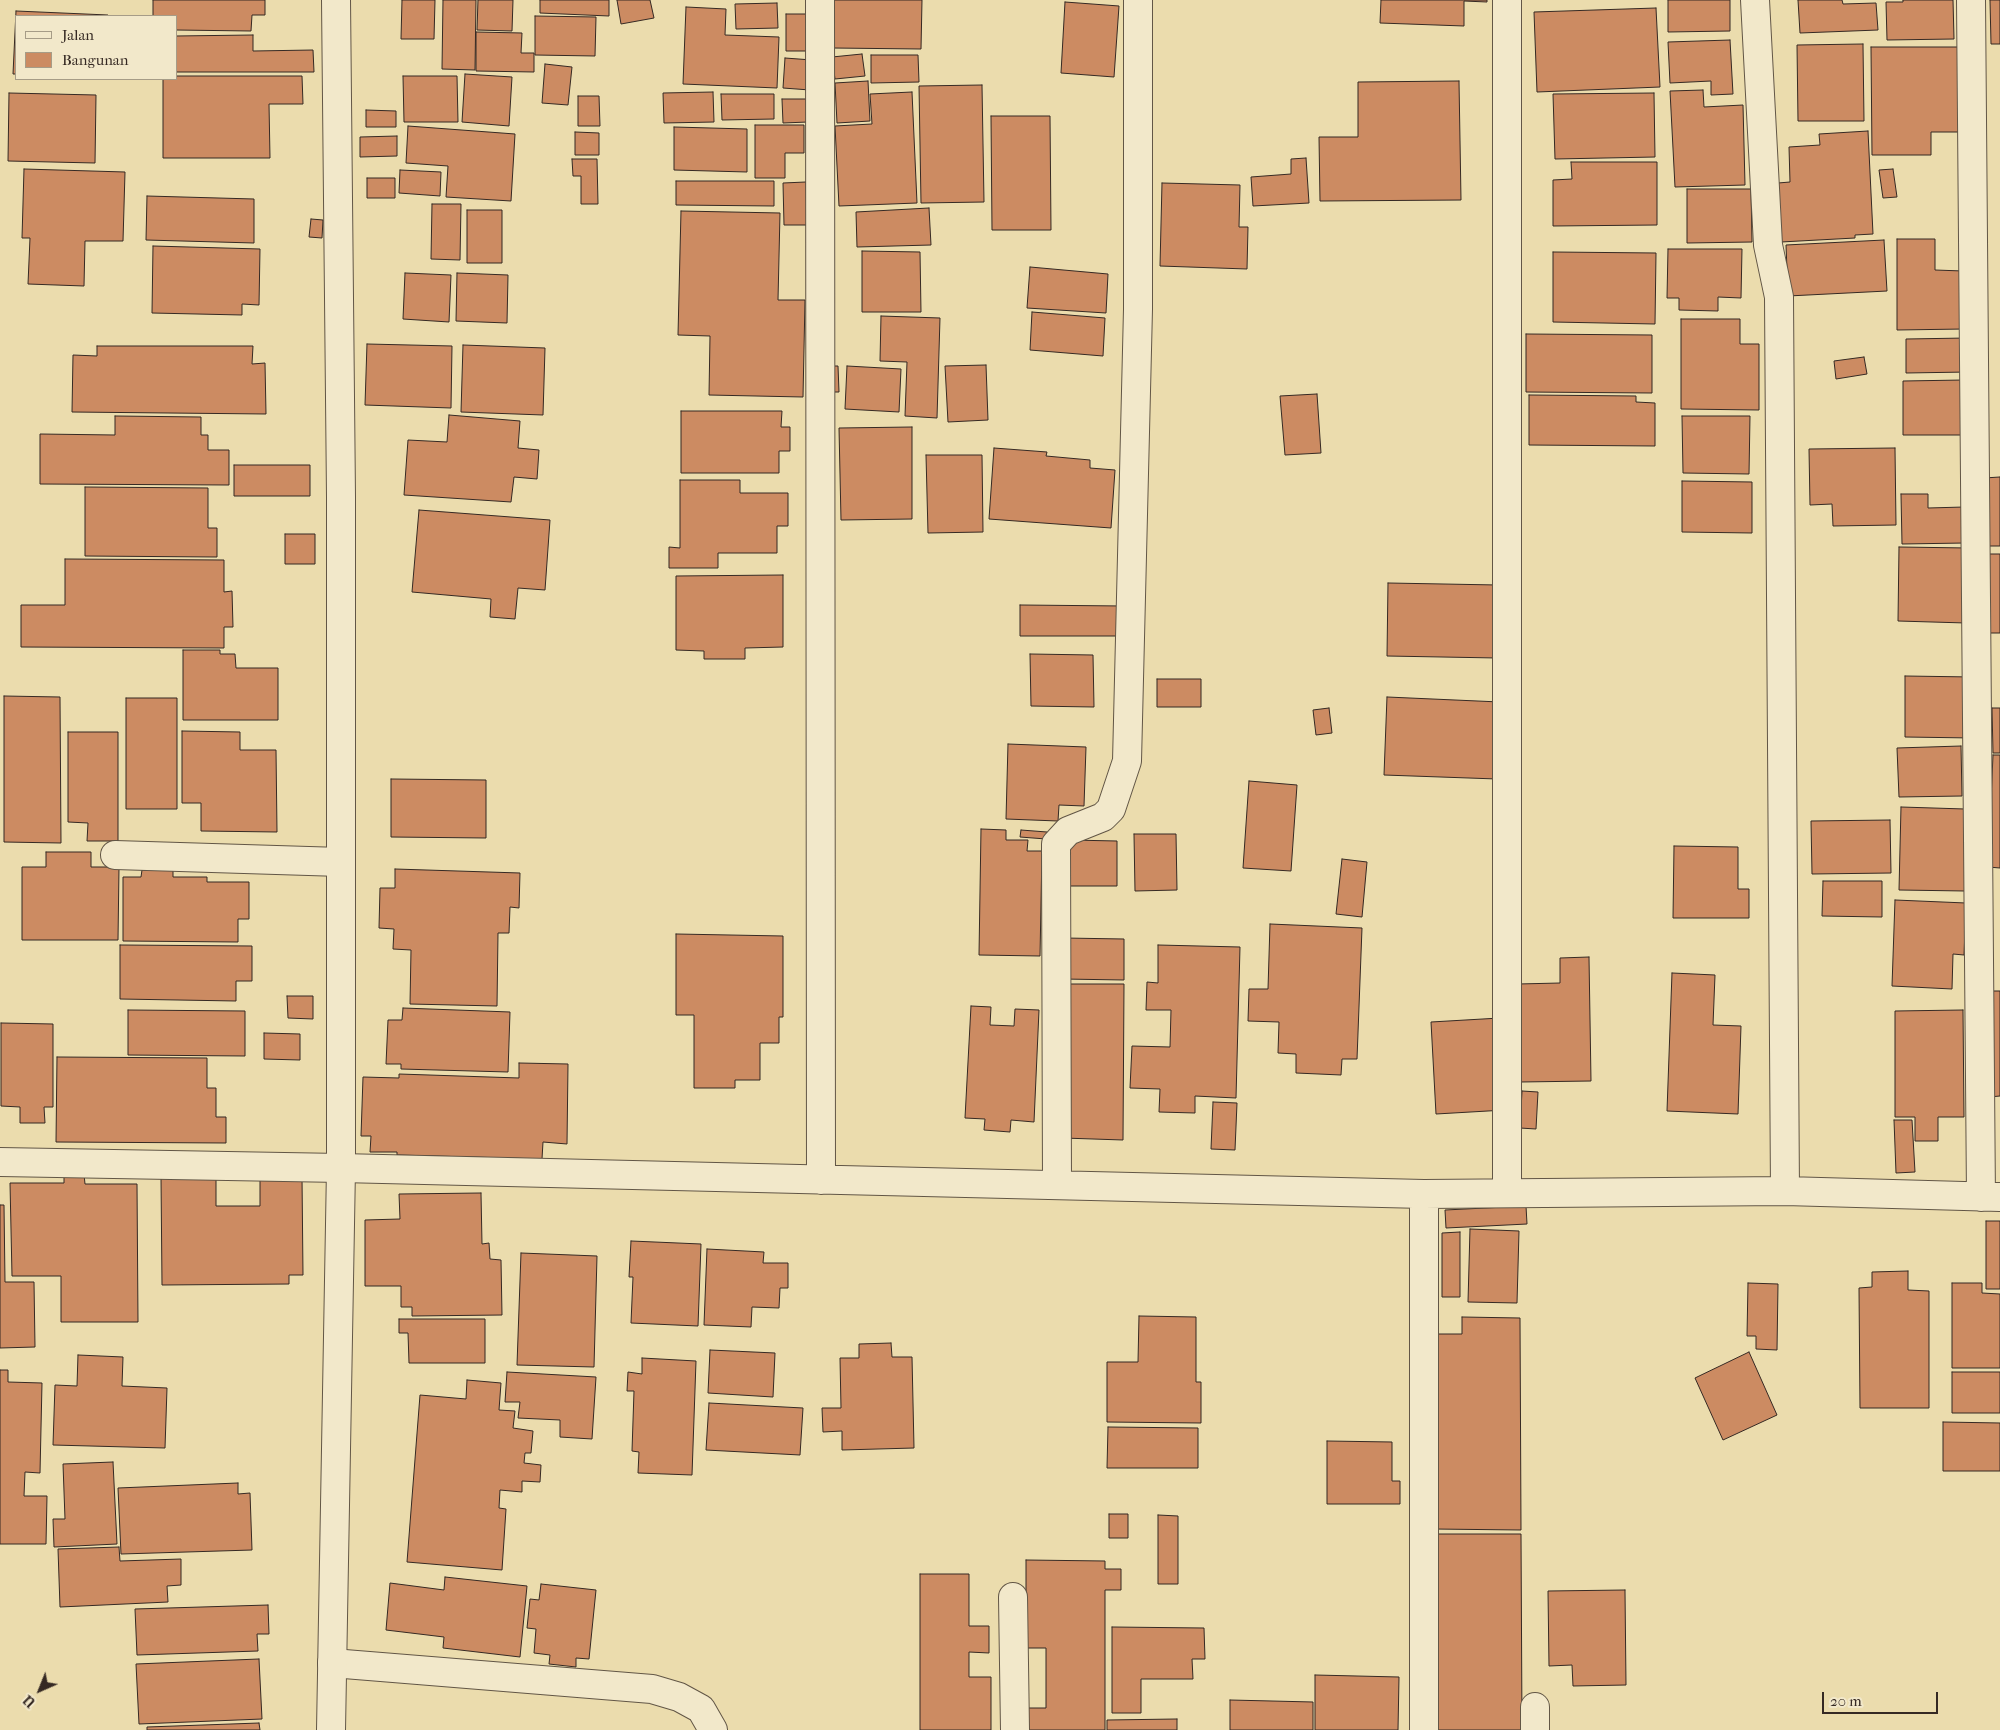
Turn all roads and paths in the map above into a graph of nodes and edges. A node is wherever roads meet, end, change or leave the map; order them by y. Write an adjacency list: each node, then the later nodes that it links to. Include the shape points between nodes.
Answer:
1 (336, 0): 8 (street)
2 (820, 0): 11 (street)
3 (1138, 0): 12 (street, via 1138,309 1127,761 1111,809 1103,817 1068,831 1056,844)
4 (1507, 0): 14 (street)
5 (1755, 0): 13 (street, via 1768,245 1779,297)
6 (1971, 0): 16 (street)
7 (115, 855): 8 (street)
8 (341, 862): 10 (street)
9 (0, 1162): 10 (street)
10 (341, 1168): 11 (street); 18 (street)
11 (821, 1180): 12 (street)
12 (1058, 1185): 15 (street)
13 (1785, 1191): 14 (street); 16 (street)
14 (1507, 1193): 15 (street)
15 (1424, 1194): 22 (street)
16 (1990, 1197)
17 (1014, 1597): 21 (street)
18 (332, 1662): 19 (street); 20 (street, via 652,1688 701,1709)
19 (331, 1730)
20 (713, 1730)
21 (1015, 1730)
22 (1424, 1730)

